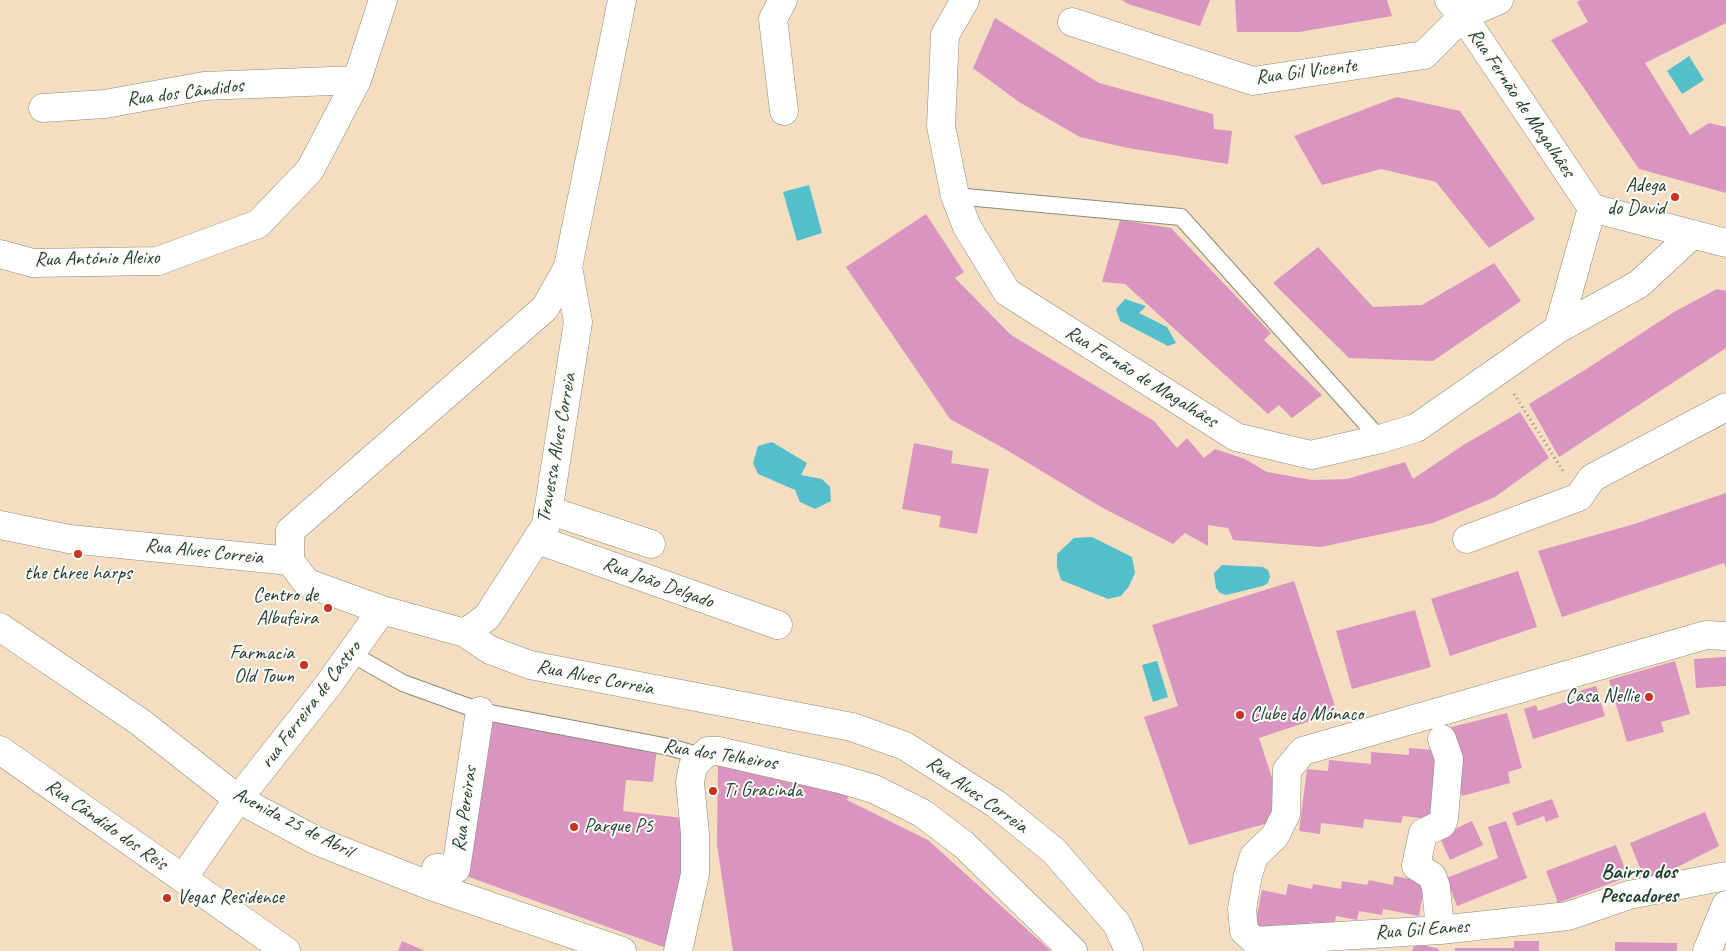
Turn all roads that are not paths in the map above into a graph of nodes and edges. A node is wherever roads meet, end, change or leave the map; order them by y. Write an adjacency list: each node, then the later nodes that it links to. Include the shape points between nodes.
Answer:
1 (383, 0): 8 (street, Rua António Aleixo)
2 (622, 0): 16 (street)
3 (783, 0): 10 (street, via 773,19)
4 (965, 0): 11 (street, Rua Fernão de Magalhâes, via 946,35 941,126)
5 (1499, 0): 6 (street, Rua Gil Vicente)
6 (1456, 8): 7 (street, Rua Gil Vicente, via 1424,55 1253,81); 12 (street, Rua Fernão de Magalhâes)
7 (1072, 22)
8 (357, 80): 9 (street, Rua dos Cândidos, via 204,86 105,104); 15 (street, Rua António Aleixo, via 310,170 258,224 158,261 33,263)
9 (42, 108)
10 (784, 111)
11 (955, 196): 21 (lane, via 1181,217); 21 (street, Rua Fernão de Magalhâes, via 968,227 1007,292 1236,438 1311,455)
12 (1592, 208): 13 (street); 19 (street)
13 (1693, 234): 14 (street); 19 (street, Rua Fernão de Magalhâes, via 1640,284)
14 (1726, 243)
15 (0, 254)
16 (568, 267): 17 (street); 18 (street, Travessa Alves Correia)
17 (545, 308): 18 (street, via 561,302); 27 (street, via 290,531)
18 (576, 310): 22 (street, Travessa Alves Correia, via 578,322)
19 (1558, 329): 21 (street, Rua Fernão de Magalhâes, via 1416,428)
20 (1726, 407): 24 (street, via 1592,478 1579,497)
21 (1380, 440)
22 (548, 510): 25 (street, Travessa Alves Correia, via 546,525); 26 (street)
23 (0, 525): 27 (street, Rua Alves Correia, via 69,539)
24 (1469, 538)
25 (538, 540): 29 (street, Rua João Delgado); 31 (street, Travessa Alves Correia, via 487,618)
26 (651, 544)
27 (290, 561): 28 (street, Rua Alves Correia, via 307,583)
28 (382, 610): 31 (street, Rua Alves Correia); 33 (street, rua Ferreira de Castro)
29 (778, 626)
30 (0, 627): 38 (street, Avenida 25 de Abril, via 140,722)
31 (465, 634): 48 (street, Rua Alves Correia, via 490,650 530,665 852,727 905,746 996,804 1054,851 1117,924)
32 (1726, 636): 43 (street, Rua Gil Eanes, via 1706,635 1303,751 1287,770 1286,814 1275,836 1254,856 1242,909 1244,931 1255,941)
33 (350, 653): 34 (lane, Rua dos Telheiros, via 403,683); 38 (street, rua Ferreira de Castro)
34 (480, 711): 37 (lane, Rua dos Telheiros); 41 (street, Rua Pereiras, via 456,869 436,868)
35 (1442, 739): 43 (street, via 1449,759 1444,818 1442,824 1422,833 1416,866 1432,876)
36 (0, 750): 40 (street, Rua Cândido dos Reis)
37 (701, 756): 46 (street, via 693,766 690,782 695,874); 47 (street, Rua dos Telheiros, via 708,751 718,751 840,779 874,789 922,814 963,844)
38 (238, 799): 40 (street, rua Ferreira de Castro); 41 (street, Avenida 25 de Abril, via 317,841)
39 (1726, 876): 43 (street, Rua Gil Eanes, via 1629,895 1568,916)
40 (183, 878): 44 (street, Rua Cândido dos Reis)
41 (431, 886): 45 (street, Avenida 25 de Abril)
42 (1726, 905): 49 (street)
43 (1446, 942)
44 (286, 951)
45 (622, 951)
46 (678, 951)
47 (1072, 951)
48 (1129, 951)
49 (1707, 951)

